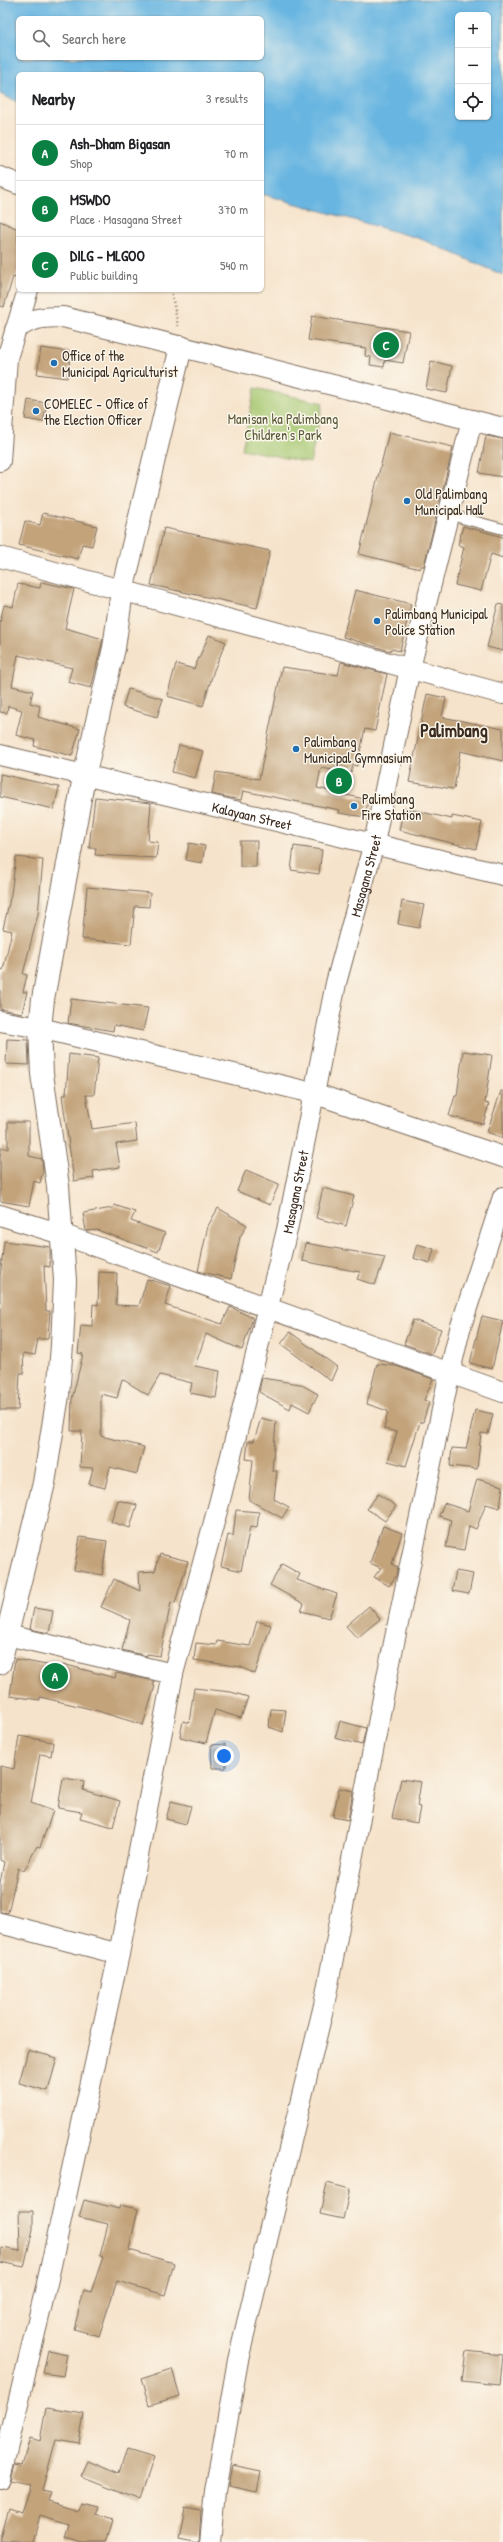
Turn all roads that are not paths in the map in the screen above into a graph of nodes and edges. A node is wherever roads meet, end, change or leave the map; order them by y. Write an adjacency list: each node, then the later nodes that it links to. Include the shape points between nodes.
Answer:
1 (0, 177): 2 (street)
2 (16, 183)
3 (27, 292): 4 (street)
4 (15, 330): 5 (street, via 31,320 42,317 63,317); 8 (street, via 7,358)
5 (181, 346): 6 (street); 12 (street)
6 (472, 420): 7 (street); 9 (street, Masagana Street)
7 (503, 428)
8 (0, 461)
9 (447, 514): 10 (lane); 13 (street, Masagana Street)
10 (503, 528)
11 (0, 557): 12 (street)
12 (122, 591): 13 (street); 16 (street, via 114,648)
13 (410, 668): 14 (street); 17 (street, Masagana Street)
14 (502, 689)
15 (0, 755): 16 (street, Kalayaan Street)
16 (84, 776): 17 (street, Kalayaan Street); 20 (street, via 49,962)
17 (374, 843): 18 (street, Kalayaan Street); 21 (street, Masagana Street, via 336,983)
18 (503, 875)
19 (0, 1021): 20 (street)
20 (40, 1028): 21 (street); 25 (street, via 42,1074 58,1186)
21 (313, 1093): 22 (street); 26 (street, Masagana Street, via 288,1230)
22 (503, 1157)
23 (503, 1197): 27 (street, via 460,1329)
24 (0, 1215): 25 (street)
25 (61, 1234): 26 (street); 29 (street, via 65,1287 58,1395 44,1483)
26 (268, 1309): 27 (street); 31 (street, Masagana Street)
27 (450, 1371): 28 (street); 35 (street, via 324,2005 238,2360 214,2492)
28 (503, 1392)
29 (7, 1635): 30 (street); 31 (street)
30 (0, 1663)
31 (173, 1674): 33 (street, Masagana Street)
32 (0, 1923): 33 (street)
33 (119, 1954): 34 (street, Masagana Street, via 48,2279)
34 (0, 2478)
35 (210, 2542)

